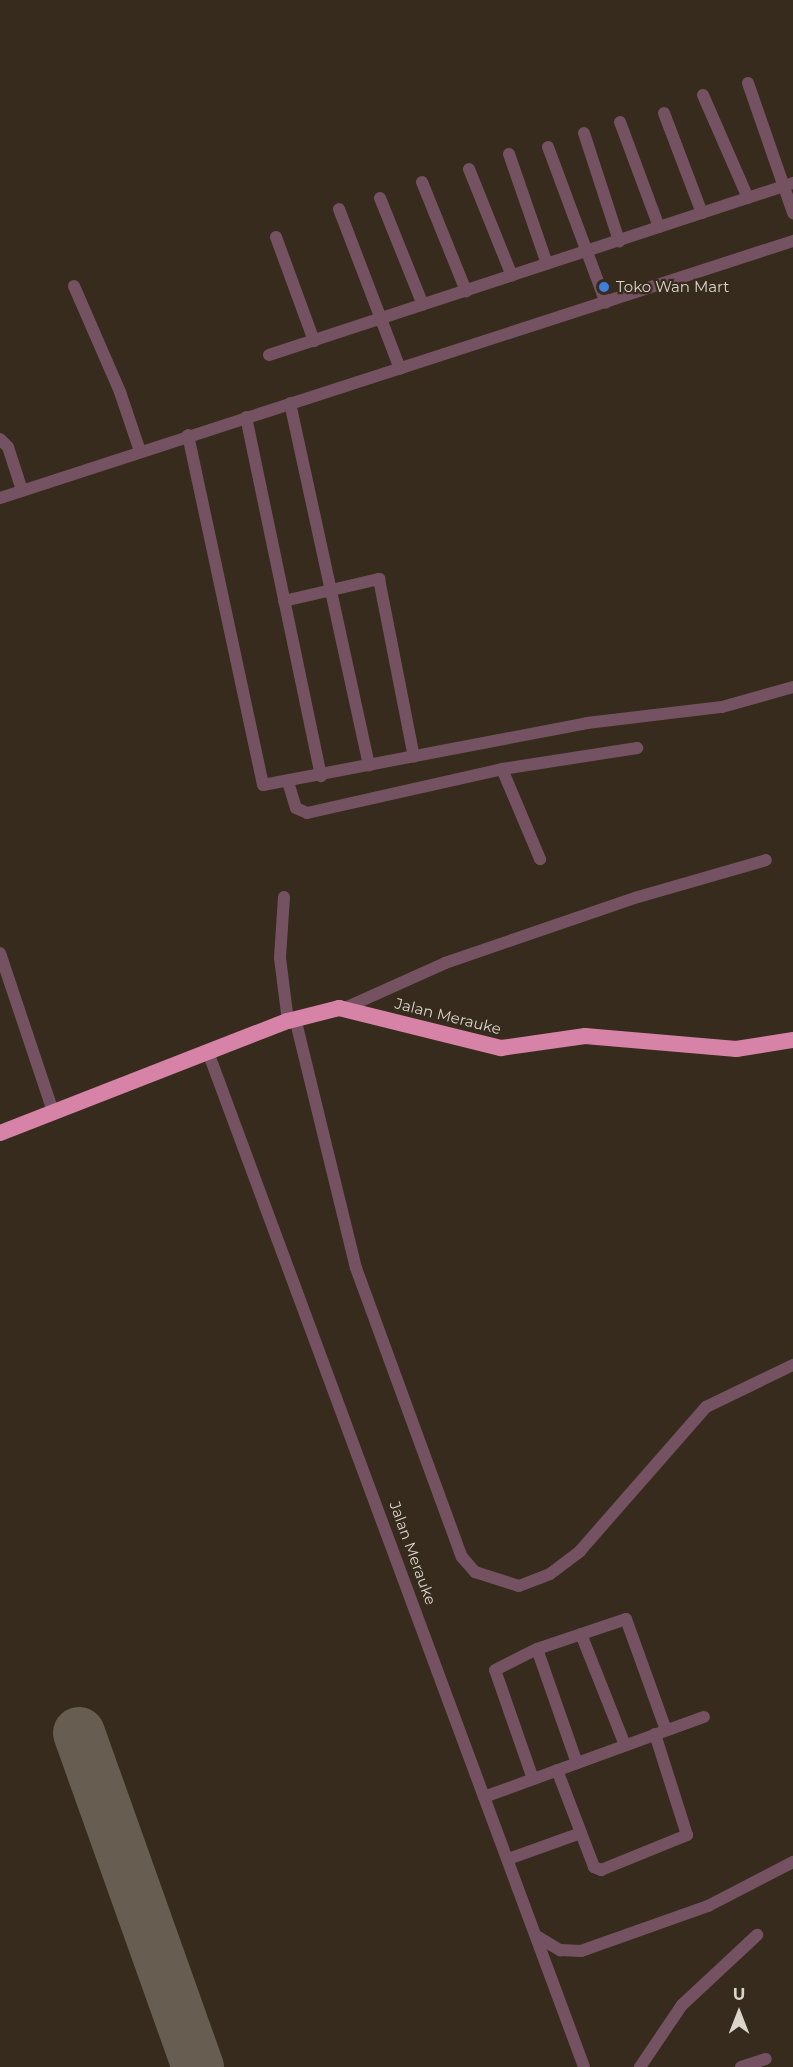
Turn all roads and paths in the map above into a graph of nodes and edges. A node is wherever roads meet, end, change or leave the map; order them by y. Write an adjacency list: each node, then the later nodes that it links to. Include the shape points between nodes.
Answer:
1 (748, 83): 10 (street)
2 (703, 96): 12 (street)
3 (664, 112): 14 (street)
4 (621, 122): 16 (street)
5 (584, 133): 18 (street)
6 (548, 147): 20 (street)
7 (509, 154): 21 (street)
8 (469, 169): 22 (street)
9 (422, 182): 24 (street)
10 (788, 184): 12 (street); 15 (street)
11 (380, 198): 26 (street)
12 (748, 198): 14 (street)
13 (339, 209): 27 (street)
14 (702, 213): 16 (street)
15 (793, 213)
16 (659, 227): 18 (street)
17 (276, 237): 28 (street)
18 (619, 241): 20 (street)
19 (793, 241): 25 (street)
20 (585, 252): 21 (street); 25 (street)
21 (546, 264): 22 (street)
22 (512, 276): 24 (street)
23 (74, 286): 35 (street, via 120,392)
24 (466, 291): 26 (street)
25 (606, 303): 30 (street)
26 (423, 305): 27 (street)
27 (381, 319): 28 (street); 30 (street)
28 (314, 341): 29 (street)
29 (269, 355)
30 (400, 369): 31 (street)
31 (290, 403): 32 (street); 38 (street)
32 (246, 417): 33 (street); 39 (street)
33 (188, 435): 35 (street); 46 (street, via 260,780 264,785)
34 (0, 439): 36 (street, via 8,447)
35 (140, 451): 36 (street)
36 (22, 490): 37 (street)
37 (0, 498)
38 (331, 591): 39 (street); 42 (street, via 379,579); 43 (street)
39 (284, 601): 45 (street)
40 (793, 687): 42 (street, via 722,707 587,723)
41 (637, 748): 44 (street)
42 (414, 757): 43 (street)
43 (369, 766): 45 (street)
44 (502, 769): 46 (street, via 307,813 296,808); 47 (street)
45 (321, 776): 46 (street)
46 (288, 782)
47 (540, 859)
48 (766, 860): 51 (street, via 648,893 445,963)
49 (284, 897): 52 (street, via 280,958)
50 (0, 953): 55 (street)
51 (345, 1008): 52 (highway, Jalan Merauke); 53 (highway, Jalan Merauke, via 501,1048 585,1036 736,1049)
52 (291, 1019): 54 (highway, Jalan Merauke); 57 (street, via 356,1268 462,1557 475,1572 519,1586 550,1574 580,1551 706,1407)
53 (793, 1040)
54 (208, 1052): 55 (highway, Jalan Merauke); 66 (street, Jalan Merauke)
55 (53, 1111): 56 (highway, Jalan Merauke)
56 (0, 1133)
57 (793, 1365)
58 (580, 1634): 59 (street); 61 (street, via 626,1619); 62 (street)
59 (537, 1649): 63 (street); 65 (street, via 495,1670)
60 (704, 1716): 61 (street)
61 (661, 1732): 62 (street); 67 (street, via 687,1835 597,1871)
62 (625, 1745): 63 (street)
63 (577, 1762): 64 (street)
64 (557, 1770): 65 (street); 67 (street)
65 (532, 1779): 66 (street)
66 (484, 1797): 68 (street, Jalan Merauke)
67 (581, 1833): 68 (street)
68 (508, 1859): 71 (street, Jalan Merauke)
69 (793, 1862): 71 (street, via 708,1906 581,1951 551,1947)
70 (757, 1935): 74 (street, via 682,2005)
71 (537, 1936): 73 (street, Jalan Merauke)
72 (766, 2059): 75 (street)
73 (584, 2067)
74 (640, 2067)
75 (741, 2067)

